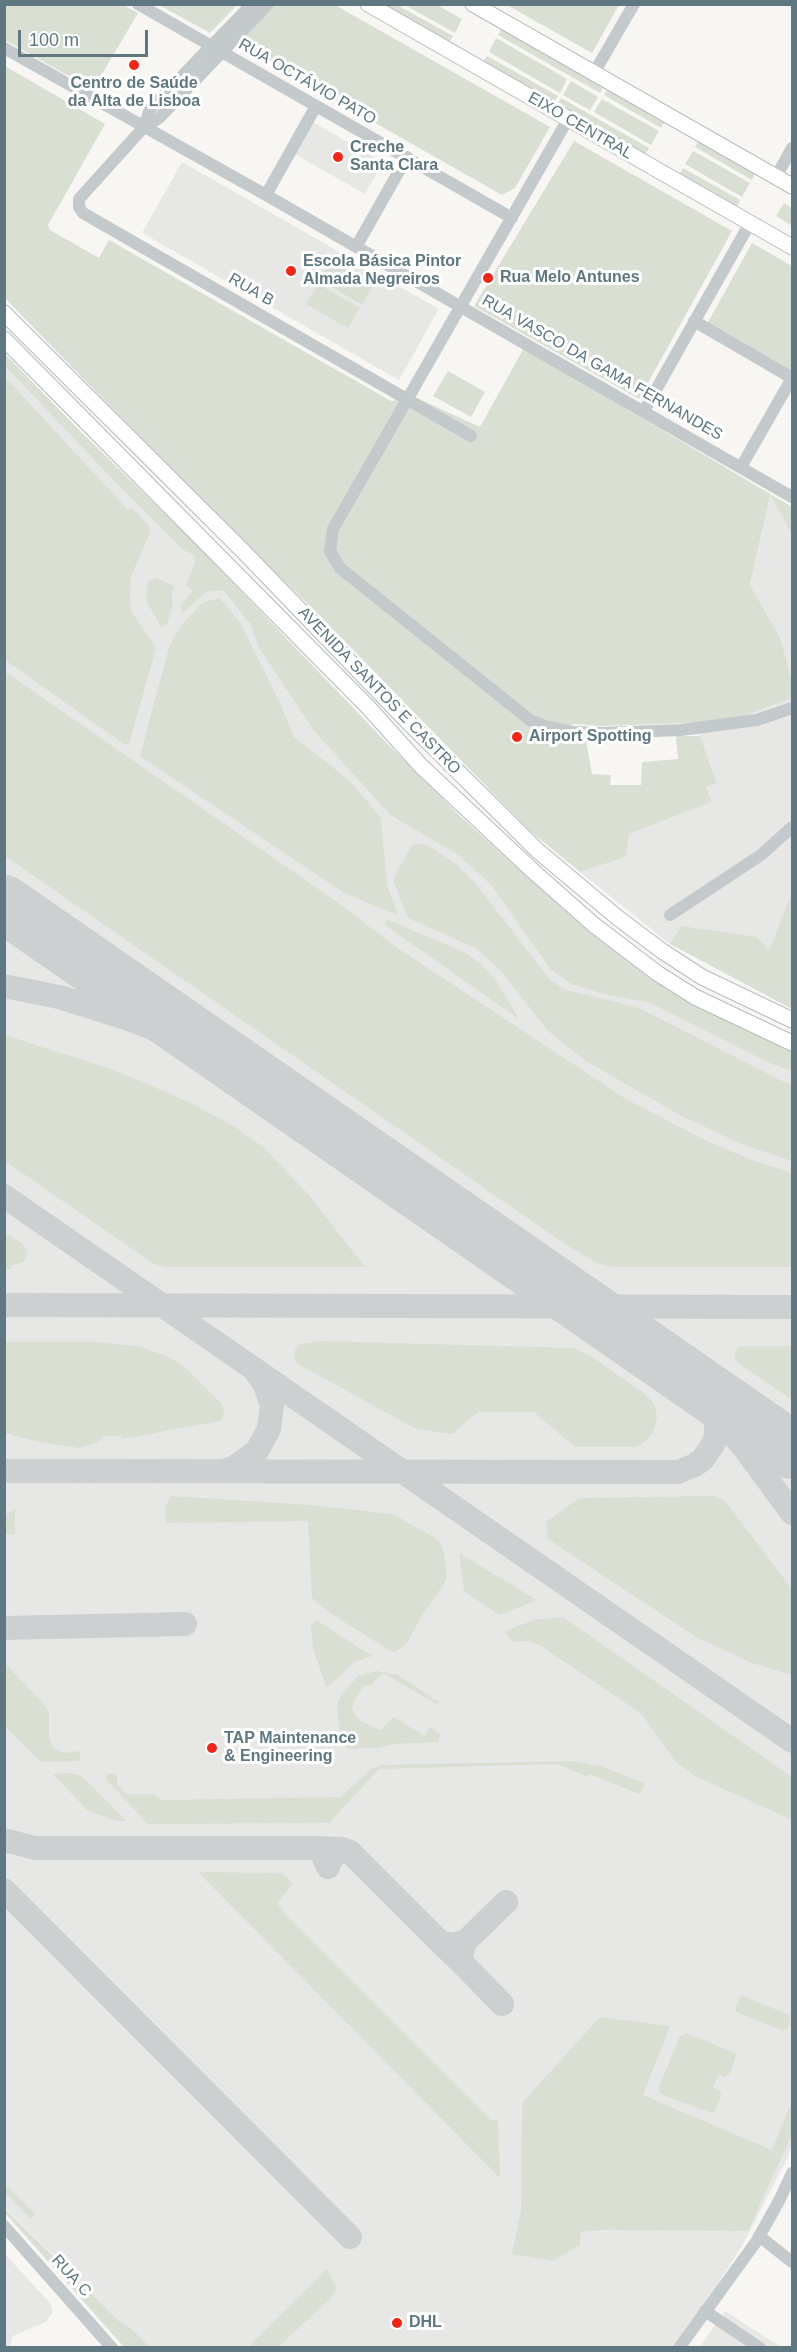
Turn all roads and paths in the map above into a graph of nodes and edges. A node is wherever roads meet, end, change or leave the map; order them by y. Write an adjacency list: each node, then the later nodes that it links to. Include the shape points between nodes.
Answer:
1 (138, 4): 7 (street, RUA OCTÁVIO PATO)
2 (252, 4): 7 (street)
3 (268, 4): 9 (street)
4 (368, 4): 12 (main road, EIXO CENTRAL)
5 (473, 4): 10 (main road)
6 (634, 4): 10 (street)
7 (210, 45): 9 (street, RUA OCTÁVIO PATO); 13 (street, via 150,109)
8 (4, 48): 13 (street, RUA VASCO DA GAMA FERNANDES)
9 (222, 52): 11 (street, RUA OCTÁVIO PATO); 13 (street, via 159,118)
10 (594, 73): 16 (main road)
11 (316, 106): 15 (street, RUA OCTÁVIO PATO); 18 (street)
12 (568, 119): 19 (street); 20 (main road, EIXO CENTRAL)
13 (144, 127): 18 (street, RUA VASCO DA GAMA FERNANDES); 28 (street, RUA B, via 79,199 83,213)
14 (792, 148): 16 (street)
15 (407, 158): 19 (street, RUA OCTÁVIO PATO); 21 (street)
16 (776, 177): 17 (main road)
17 (792, 186)
18 (266, 195): 21 (street, RUA VASCO DA GAMA FERNANDES)
19 (512, 218): 23 (street)
20 (750, 223): 22 (main road, EIXO CENTRAL); 25 (street)
21 (356, 247): 23 (street, RUA VASCO DA GAMA FERNANDES)
22 (792, 247)
23 (461, 307): 28 (street); 29 (street, RUA VASCO DA GAMA FERNANDES)
24 (4, 313): 36 (main road, AVENIDA SANTOS E CASTRO, via 538,851 662,951 710,981)
25 (694, 321): 27 (street); 29 (street)
26 (4, 339): 37 (main road, AVENIDA SANTOS E CASTRO, via 368,707 421,766 533,871 657,973 695,997)
27 (792, 378): 31 (street)
28 (408, 400): 30 (street, RUA B); 33 (street, via 333,529 330,551 340,568 530,720 558,730 603,733 703,728 757,720)
29 (644, 411): 31 (street, RUA VASCO DA GAMA FERNANDES)
30 (471, 436)
31 (741, 467): 32 (street, RUA VASCO DA GAMA FERNANDES)
32 (792, 497)
33 (792, 708)
34 (792, 827): 35 (street, via 761,855)
35 (670, 915)
36 (792, 1020)
37 (792, 1043)
38 (792, 2172): 40 (street)
39 (4, 2226): 43 (street, RUA C)
40 (759, 2236): 41 (street); 42 (street)
41 (792, 2262)
42 (705, 2311): 44 (street); 45 (street)
43 (112, 2348)
44 (680, 2348)
45 (760, 2348)

